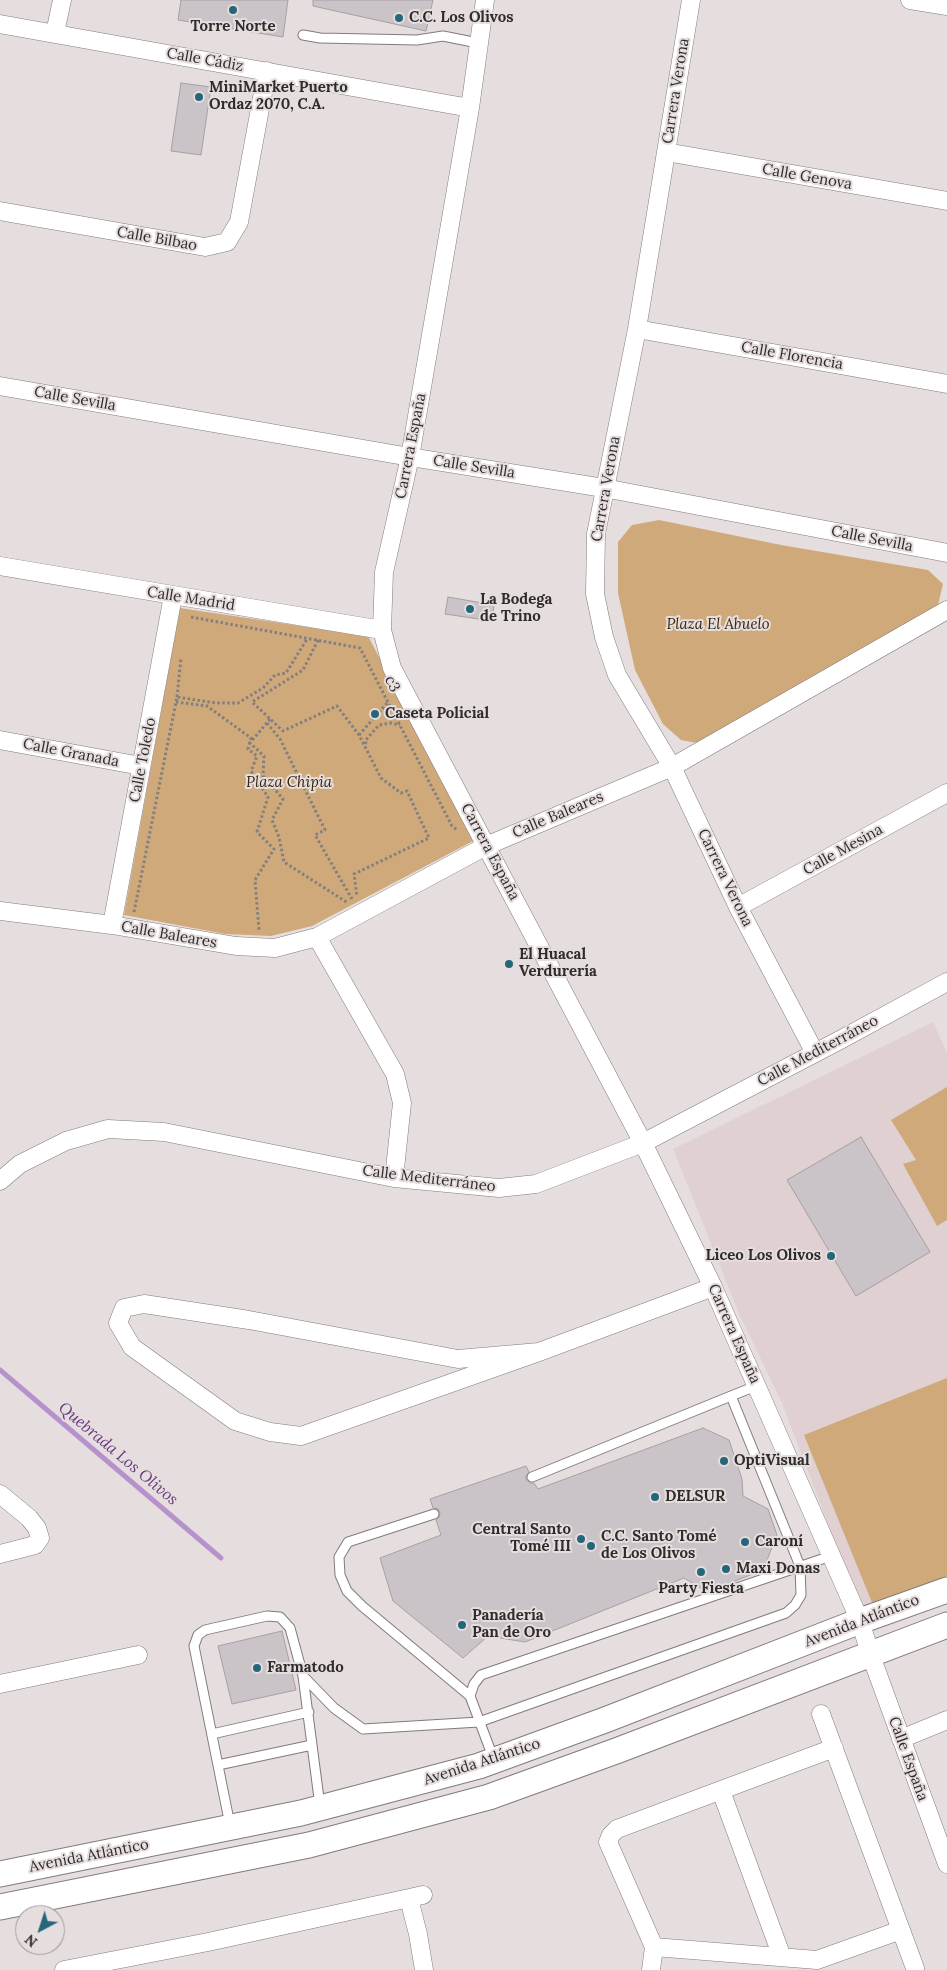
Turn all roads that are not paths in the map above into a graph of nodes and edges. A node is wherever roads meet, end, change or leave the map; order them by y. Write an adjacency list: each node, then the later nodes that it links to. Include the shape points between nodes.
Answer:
1 (62, 0): 7 (street)
2 (485, 0): 9 (street, Carrera España)
3 (691, 0): 12 (street, Carrera Verona)
4 (910, 0): 5 (street)
5 (947, 6)
6 (0, 24): 7 (street, Calle Cádiz)
7 (56, 33): 10 (street, Calle Cádiz)
8 (303, 35): 9 (lane, via 417,40 443,36)
9 (478, 44): 11 (street, Carrera España)
10 (267, 71): 11 (street, Calle Cádiz); 14 (street, Calle Bilbao, via 239,222 227,242 205,247)
11 (470, 108): 18 (street, Carrera España)
12 (666, 152): 13 (street, Calle Genova); 15 (street, Carrera Verona)
13 (947, 201)
14 (0, 211)
15 (637, 329): 16 (street, Calle Florencia); 19 (street, Carrera Verona)
16 (947, 384)
17 (0, 386): 18 (street, Calle Sevilla)
18 (410, 457): 19 (street, Calle Sevilla); 24 (street, Carrera España, via 384,572)
19 (604, 488): 20 (street, Calle Sevilla); 27 (street, Carrera Verona, via 596,534 595,594 604,637 618,676)
20 (946, 556)
21 (0, 566): 22 (street, Calle Madrid)
22 (173, 596): 24 (street, Calle Madrid); 26 (street, Calle Toledo)
23 (947, 610): 27 (street, Calle Baleares)
24 (382, 630): 29 (street, Carrera España, via 392,668)
25 (0, 740): 26 (street, Calle Granada)
26 (142, 766): 32 (street, Calle Toledo)
27 (672, 767): 29 (street, Calle Baleares); 30 (street, Carrera Verona)
28 (947, 793): 30 (street, Calle Mesina)
29 (486, 846): 33 (street, Calle Baleares); 36 (street, Carrera España)
30 (738, 907): 35 (street, Carrera Verona)
31 (0, 911): 32 (street, Calle Baleares)
32 (112, 925): 33 (street, Calle Baleares, via 236,946 275,948)
33 (316, 938): 37 (street, via 395,1074 402,1103)
34 (947, 982): 35 (street, Calle Mediterráneo)
35 (815, 1053): 36 (street, Calle Mediterráneo)
36 (643, 1143): 37 (street, Calle Mediterráneo, via 536,1184 499,1188); 39 (street, Carrera España)
37 (394, 1178): 38 (street, Calle Mediterráneo, via 164,1132 108,1130 66,1141 20,1164)
38 (0, 1181)
39 (713, 1287): 40 (street); 41 (street, Carrera España)
40 (539, 1352): 40 (street, via 458,1359 144,1304 124,1308 118,1323 132,1347 235,1421 270,1432 301,1436)
41 (756, 1386): 42 (lane); 47 (street, Carrera España)
42 (731, 1396): 43 (lane); 48 (lane)
43 (532, 1477)
44 (0, 1494): 46 (street, via 29,1518 40,1538 34,1544)
45 (434, 1514): 56 (lane, via 348,1542 339,1557 340,1574 347,1591 362,1606)
46 (0, 1554)
47 (831, 1556): 48 (lane); 50 (street, Carrera España)
48 (800, 1566): 56 (lane, via 481,1675); 60 (lane, via 801,1594 786,1613)
49 (947, 1590): 50 (main road, Avenida Atlántico)
50 (860, 1621): 52 (street, Carrera España); 65 (main road, Avenida Atlántico)
51 (947, 1625): 52 (main road)
52 (870, 1653): 62 (street, Calle España); 72 (main road, via 489,1797 309,1845)
53 (138, 1655): 55 (street)
54 (303, 1676): 57 (lane); 60 (lane, via 334,1708 363,1729); 61 (lane, via 290,1628 280,1617 268,1616 205,1630 198,1635 194,1646)
55 (0, 1684)
56 (470, 1696): 60 (lane)
57 (309, 1712): 61 (lane); 63 (lane)
58 (821, 1714): 64 (street)
59 (947, 1720): 62 (street)
60 (480, 1722): 65 (lane)
61 (212, 1734): 66 (lane)
62 (901, 1739): 70 (street, Calle España)
63 (312, 1745): 66 (lane); 68 (lane)
64 (834, 1748): 67 (street); 73 (street)
65 (494, 1760): 68 (main road, Avenida Atlántico)
66 (218, 1766): 69 (lane)
67 (721, 1791): 74 (street, via 617,1829 611,1835 608,1842); 75 (street)
68 (320, 1808): 69 (main road, Avenida Atlántico)
69 (231, 1827): 71 (main road, Avenida Atlántico)
70 (947, 1864)
71 (0, 1874)
72 (0, 1907)
73 (901, 1930): 75 (street, via 818,1960); 76 (street)
74 (654, 1947): 75 (street); 79 (street)
75 (782, 1957)
76 (915, 1968)
77 (64, 1970): 78 (street, via 416,1897)
78 (424, 1970)
79 (651, 1970)

